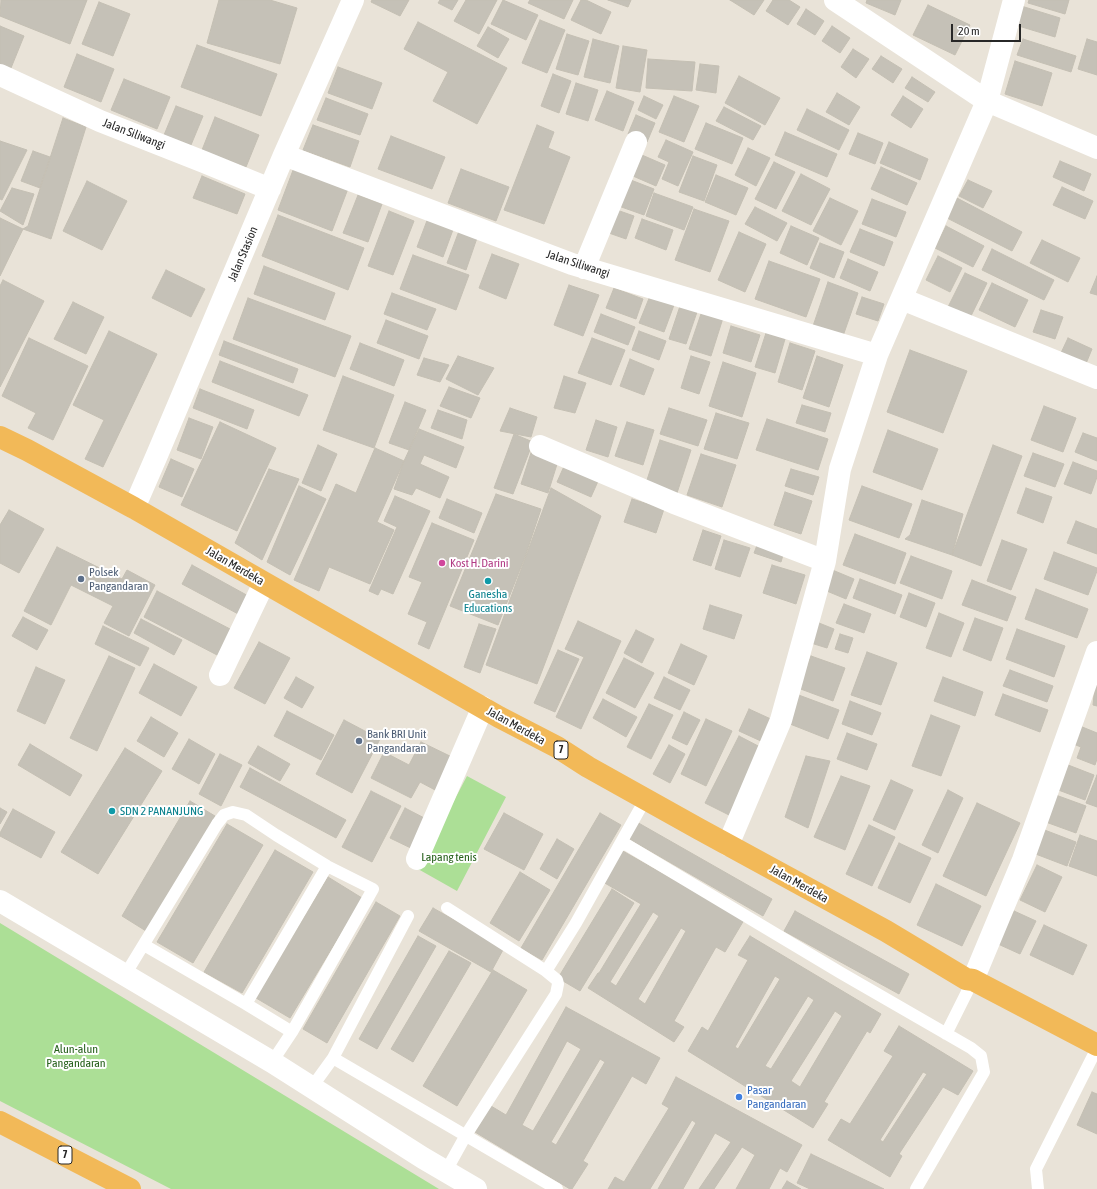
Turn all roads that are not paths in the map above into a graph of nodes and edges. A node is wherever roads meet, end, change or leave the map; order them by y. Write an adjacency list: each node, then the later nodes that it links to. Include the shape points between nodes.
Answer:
1 (353, 0): 8 (street, Jalan Stasion)
2 (835, 0): 5 (street)
3 (1014, 0): 5 (street)
4 (0, 75): 9 (street, Jalan Siliwangi, via 100,122)
5 (987, 101): 7 (street); 11 (street)
6 (636, 142): 10 (street)
7 (1097, 148)
8 (284, 155): 9 (street, Jalan Stasion); 10 (street, Jalan Siliwangi)
9 (270, 189): 18 (street, Jalan Stasion)
10 (584, 268): 12 (street, Jalan Siliwangi)
11 (902, 298): 12 (street); 13 (street)
12 (877, 355): 19 (street, via 840,469)
13 (1097, 378)
14 (0, 437): 16 (highway, Jalan Merdeka / 7)
15 (540, 446): 19 (street, via 674,503)
16 (27, 450): 17 (highway); 18 (highway, Jalan Merdeka / 7)
17 (0, 454)
18 (134, 508): 20 (highway, Jalan Merdeka / 7)
19 (825, 561): 25 (street, via 781,720)
20 (264, 583): 22 (street); 23 (highway, Jalan Merdeka / 7)
21 (1097, 652): 35 (street, via 1024,860)
22 (220, 675)
23 (483, 707): 24 (highway, Jalan Merdeka / 7); 27 (street)
24 (646, 798): 25 (highway, Jalan Merdeka / 7); 26 (lane)
25 (728, 845): 35 (highway, Jalan Merdeka / 7, via 886,931 966,979)
26 (619, 846): 33 (lane); 38 (lane, via 627,845)
27 (417, 859)
28 (327, 866): 32 (lane, via 246,815 233,812 224,815); 36 (lane); 37 (lane, via 373,889)
29 (0, 901): 34 (street)
30 (447, 908): 33 (lane)
31 (408, 916): 40 (lane)
32 (144, 945): 34 (lane); 36 (lane)
33 (546, 971): 44 (lane, via 557,980 556,994)
34 (125, 975): 41 (street)
35 (973, 980): 38 (lane); 39 (highway, Jalan Merdeka / 7)
36 (246, 1004): 37 (lane)
37 (292, 1032): 41 (lane)
38 (946, 1034): 49 (lane, via 981,1056 984,1072)
39 (1097, 1047): 50 (lane, via 1036,1169)
40 (333, 1058): 42 (lane); 44 (lane)
41 (272, 1062): 42 (street)
42 (312, 1087): 45 (street)
43 (0, 1122): 46 (highway, 7)
44 (466, 1136): 45 (lane); 48 (lane)
45 (446, 1171): 47 (street)
46 (130, 1189)
47 (476, 1189)
48 (558, 1189)
49 (916, 1189)
50 (1038, 1189)

